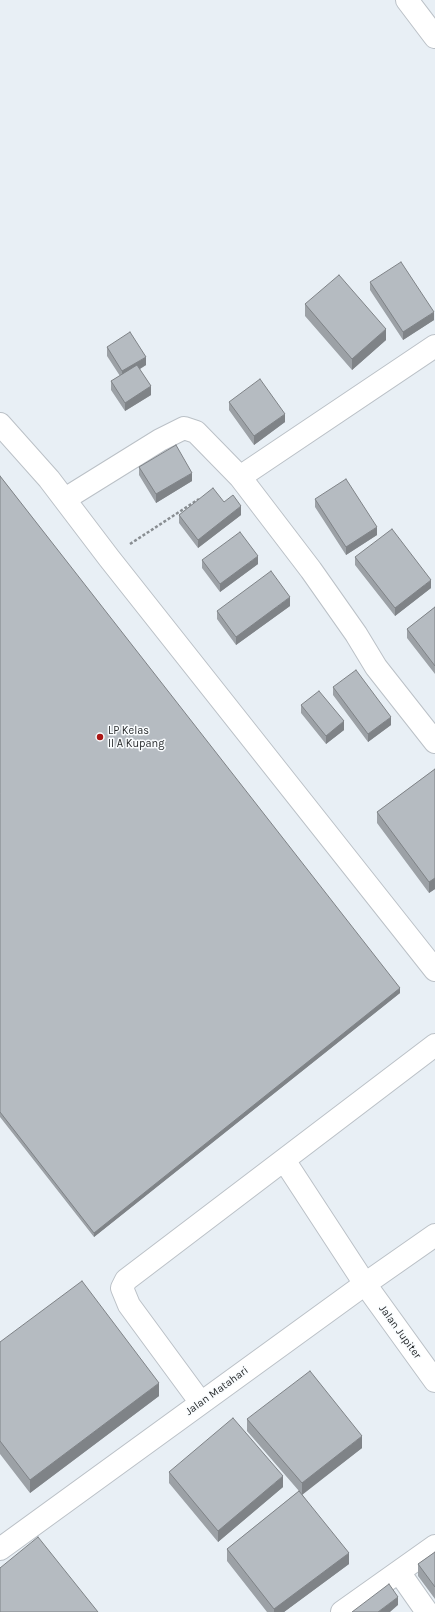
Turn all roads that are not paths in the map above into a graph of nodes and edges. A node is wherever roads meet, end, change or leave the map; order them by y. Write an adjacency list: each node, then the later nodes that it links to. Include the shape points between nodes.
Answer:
1 (407, 0): 2 (street)
2 (435, 37)
3 (435, 346): 5 (street)
4 (0, 424): 6 (street)
5 (240, 477): 6 (street, via 196,432 184,428); 7 (street, via 311,570 376,667)
6 (65, 499): 8 (street)
7 (435, 742)
8 (435, 970)
9 (435, 1045): 10 (street)
10 (284, 1160): 12 (street, Jalan Jupiter); 14 (street, via 126,1280 122,1288 129,1304 146,1329)
11 (435, 1235): 12 (street, Jalan Matahari)
12 (365, 1284): 13 (street, Jalan Jupiter); 14 (street, Jalan Matahari)
13 (435, 1381)
14 (201, 1403): 16 (street, Jalan Matahari)
15 (435, 1546): 17 (street)
16 (0, 1549)
17 (399, 1572): 18 (street); 19 (street)
18 (342, 1612)
19 (427, 1612)

